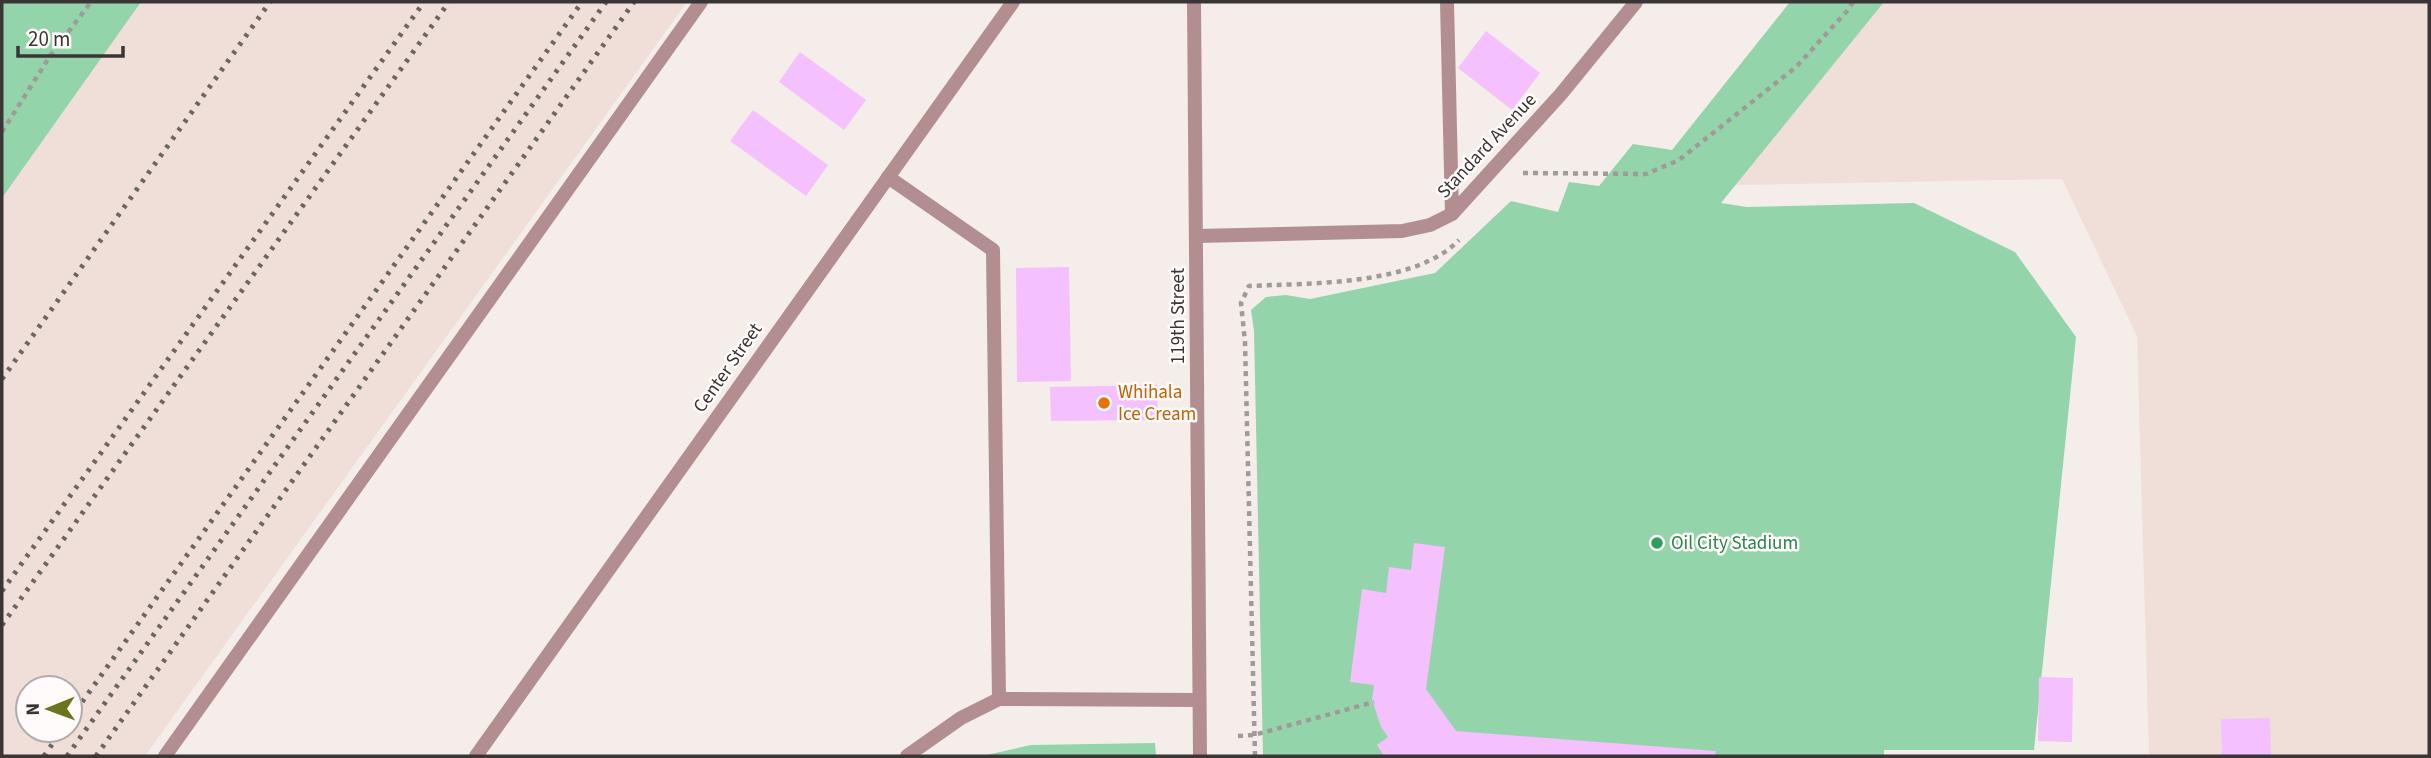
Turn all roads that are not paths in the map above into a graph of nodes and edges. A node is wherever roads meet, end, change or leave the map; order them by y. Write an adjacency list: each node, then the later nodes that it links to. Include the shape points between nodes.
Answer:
1 (701, 2): 11 (street)
2 (1013, 2): 6 (street, Center Street)
3 (1194, 2): 8 (street, 119th Street)
4 (1447, 2): 7 (street)
5 (1636, 2): 7 (street, Standard Avenue, via 1558,98)
6 (888, 177): 9 (street, via 993,250); 12 (street, Center Street)
7 (1452, 214): 8 (street, Standard Avenue, via 1402,231)
8 (1196, 236): 10 (street, 119th Street)
9 (999, 699): 10 (street); 13 (street, via 961,718)
10 (1199, 700): 14 (street, 119th Street)
11 (165, 756)
12 (476, 756)
13 (907, 756)
14 (1200, 756)

